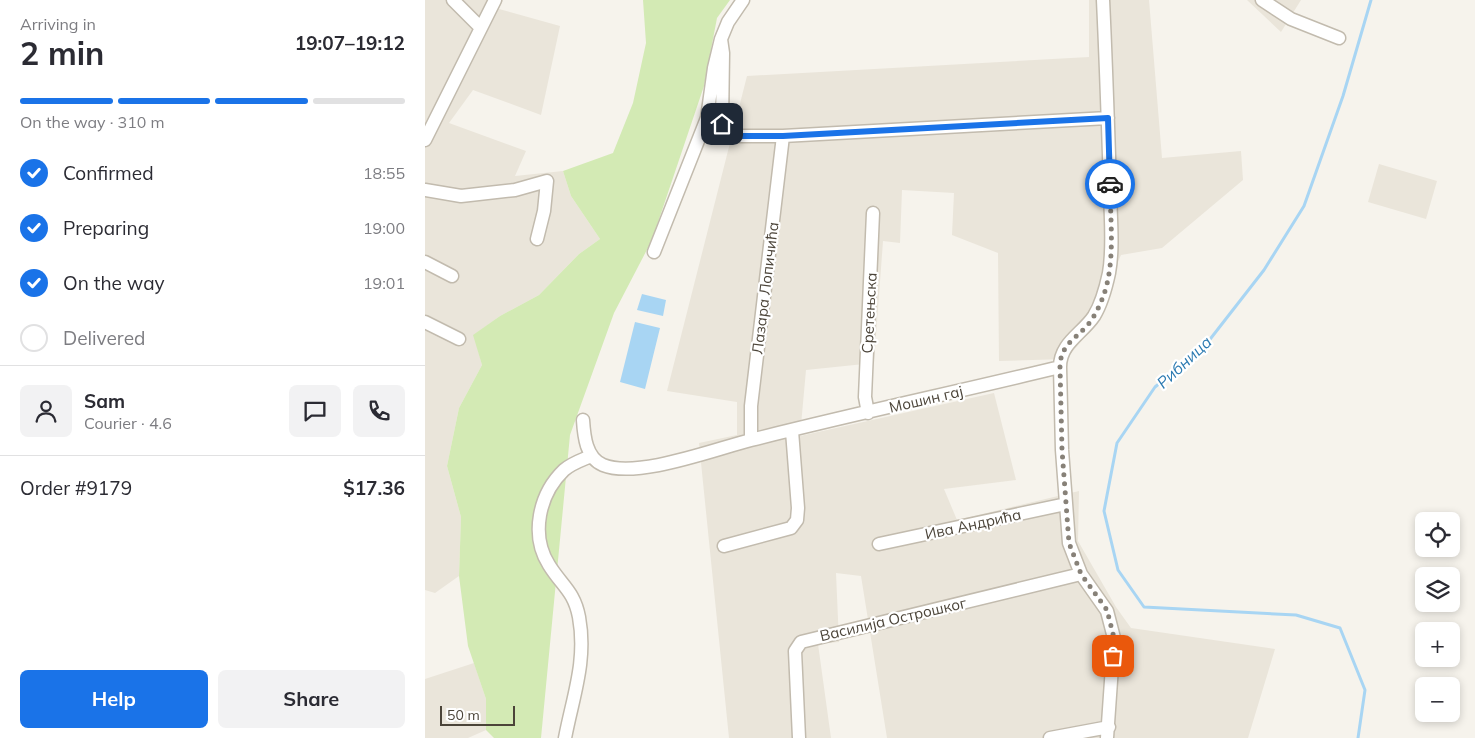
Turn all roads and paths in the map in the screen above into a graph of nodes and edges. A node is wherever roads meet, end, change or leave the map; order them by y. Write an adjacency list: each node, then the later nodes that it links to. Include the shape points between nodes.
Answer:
1 (453, 0): 6 (street)
2 (495, 0): 6 (street)
3 (743, 0): 8 (street)
4 (1103, 0): 9 (street)
5 (1261, 0): 7 (street, via 1291,19)
6 (481, 28): 10 (street)
7 (1339, 38)
8 (721, 39): 11 (street, via 723,132 728,136); 16 (street, via 707,118)
9 (1108, 118): 11 (street); 21 (street, via 1109,271 1095,314 1065,347)
10 (429, 120): 12 (street)
11 (783, 136): 25 (street, Лазара Лопичића, via 751,406)
12 (425, 140)
13 (425, 190): 15 (street, via 461,196 515,190 547,181)
14 (873, 213): 22 (street, Сретењска, via 865,397)
15 (537, 239)
16 (654, 252)
17 (425, 262): 18 (street)
18 (452, 276)
19 (425, 322): 20 (street)
20 (459, 339)
21 (1060, 367): 22 (street, Мошин гај); 27 (street)
22 (868, 413): 24 (street, Мошин гај)
23 (583, 420): 26 (street)
24 (792, 431): 25 (street, Мошин гај); 29 (street, via 797,520 791,528)
25 (751, 440): 26 (street, Мошин гај, via 669,463 639,467 618,469 602,465)
26 (591, 456): 32 (street, via 575,462 564,471 543,503 539,517 542,550 572,595 579,617 581,672)
27 (1066, 504): 28 (street, Ива Андрића); 30 (street, via 1069,543)
28 (879, 544)
29 (724, 546)
30 (1081, 574): 31 (street, via 1107,610 1114,638); 33 (street, Василија Острошког, via 801,642 795,651)
31 (1108, 733): 34 (street)
32 (565, 738)
33 (799, 738)
34 (1050, 738)

